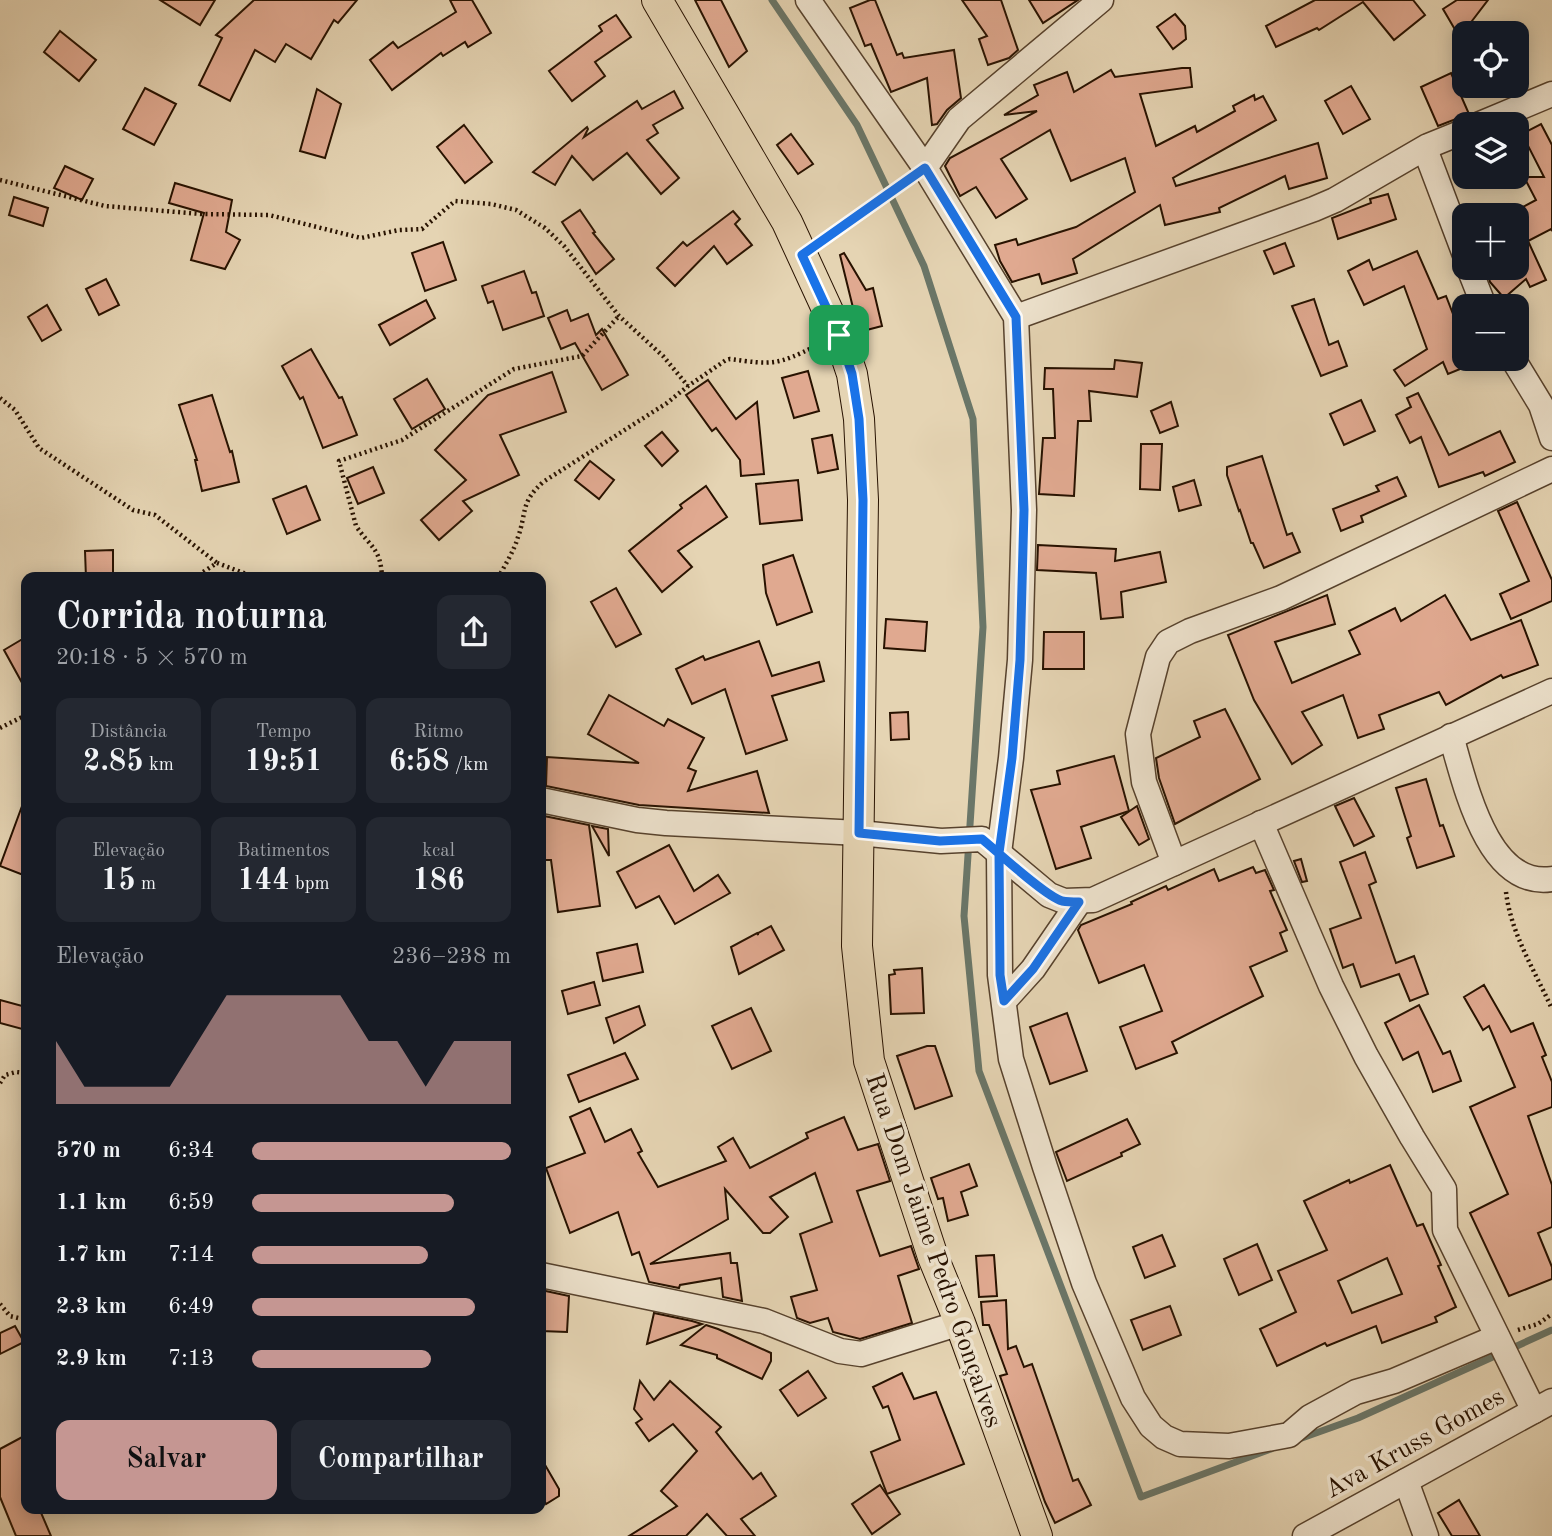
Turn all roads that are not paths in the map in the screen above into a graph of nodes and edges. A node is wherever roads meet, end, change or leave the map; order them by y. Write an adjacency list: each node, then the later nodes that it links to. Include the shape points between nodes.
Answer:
1 (657, 0): 18 (main road, Rua Dom Jaime Pedro Gonçalves, via 787,222 852,374 863,500)
2 (808, 0): 8 (street)
3 (1101, 0): 8 (street, via 959,119)
4 (1552, 94): 5 (street)
5 (1509, 112)
6 (1452, 137): 7 (street)
7 (1424, 149): 9 (street); 10 (street, via 1314,209)
8 (925, 168): 10 (street)
9 (1452, 221)
10 (1016, 317): 19 (street, via 1024,510 1020,660 1012,758)
11 (1520, 371): 12 (street, via 1541,405)
12 (1552, 438)
13 (1552, 469): 20 (street, via 1281,598 1168,642 1158,657 1138,734 1144,782)
14 (1552, 691): 15 (street)
15 (1451, 736): 17 (street); 21 (street, via 1479,823 1493,848 1508,867 1538,881)
16 (546, 801): 18 (street, via 637,820)
17 (1261, 823): 20 (street); 26 (street, via 1331,986 1444,1189 1446,1230)
18 (859, 833): 19 (street); 25 (main road, Rua Dom Jaime Pedro Gonçalves, via 857,946 869,1061 933,1257)
19 (990, 846): 22 (street, via 1049,895); 23 (street)
20 (1174, 863): 22 (street)
21 (1552, 879)
22 (1079, 902): 23 (street, via 1033,969)
23 (1004, 1001): 26 (street, via 1012,1059 1084,1283 1133,1398 1164,1437 1180,1444 1228,1446 1289,1435 1310,1417 1356,1392 1394,1381)
24 (546, 1276): 25 (street, via 764,1321 840,1351 861,1354)
25 (960, 1323): 29 (main road, Rua Dom Jaime Pedro Gonçalves)
26 (1497, 1337): 27 (street)
27 (1543, 1406): 28 (street, Ava Kruss Gomes)
28 (1406, 1481): 30 (street, Ava Kruss Gomes); 31 (street)
29 (1037, 1536)
30 (1305, 1536)
31 (1426, 1536)

